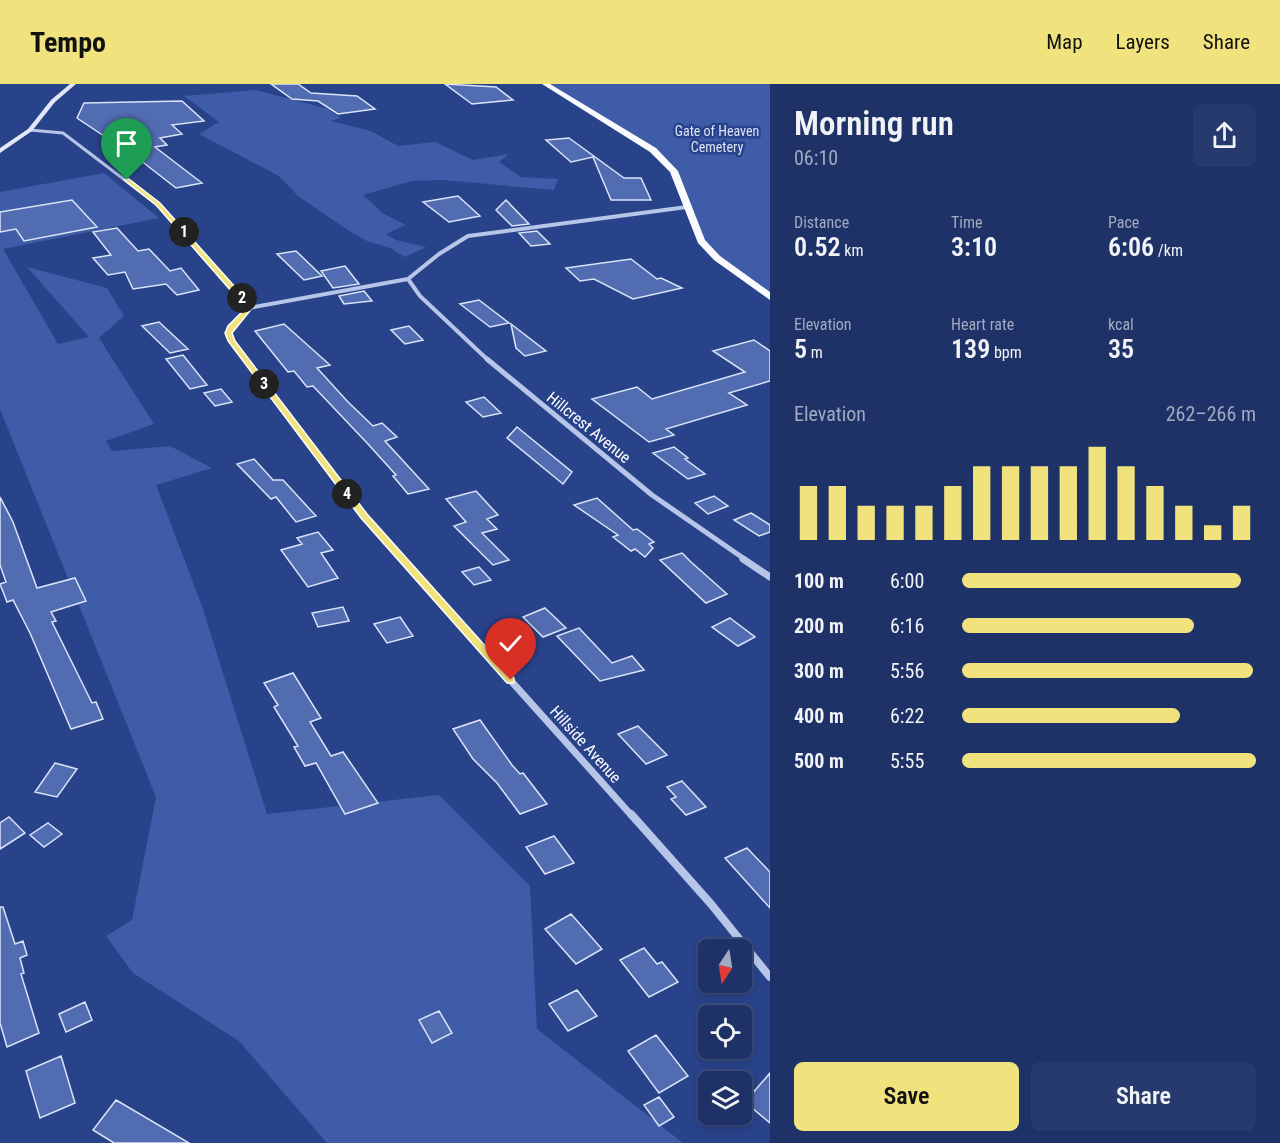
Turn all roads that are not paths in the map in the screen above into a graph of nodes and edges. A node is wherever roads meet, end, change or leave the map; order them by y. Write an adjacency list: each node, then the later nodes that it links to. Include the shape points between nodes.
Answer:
1 (73, 84): 3 (main road, via 53,101)
2 (546, 84): 5 (main road, via 653,150 674,171)
3 (30, 130): 4 (main road); 8 (street, via 63,132 158,204)
4 (0, 151)
5 (687, 207): 6 (street, via 468,236); 7 (main road, via 700,241)
6 (408, 279): 8 (street); 9 (street, Hillcrest Avenue, via 420,296 506,377 652,495)
7 (770, 297)
8 (249, 308): 10 (street, Hillside Avenue, via 230,327 232,341 364,516 703,896)
9 (770, 577)
10 (770, 977)

